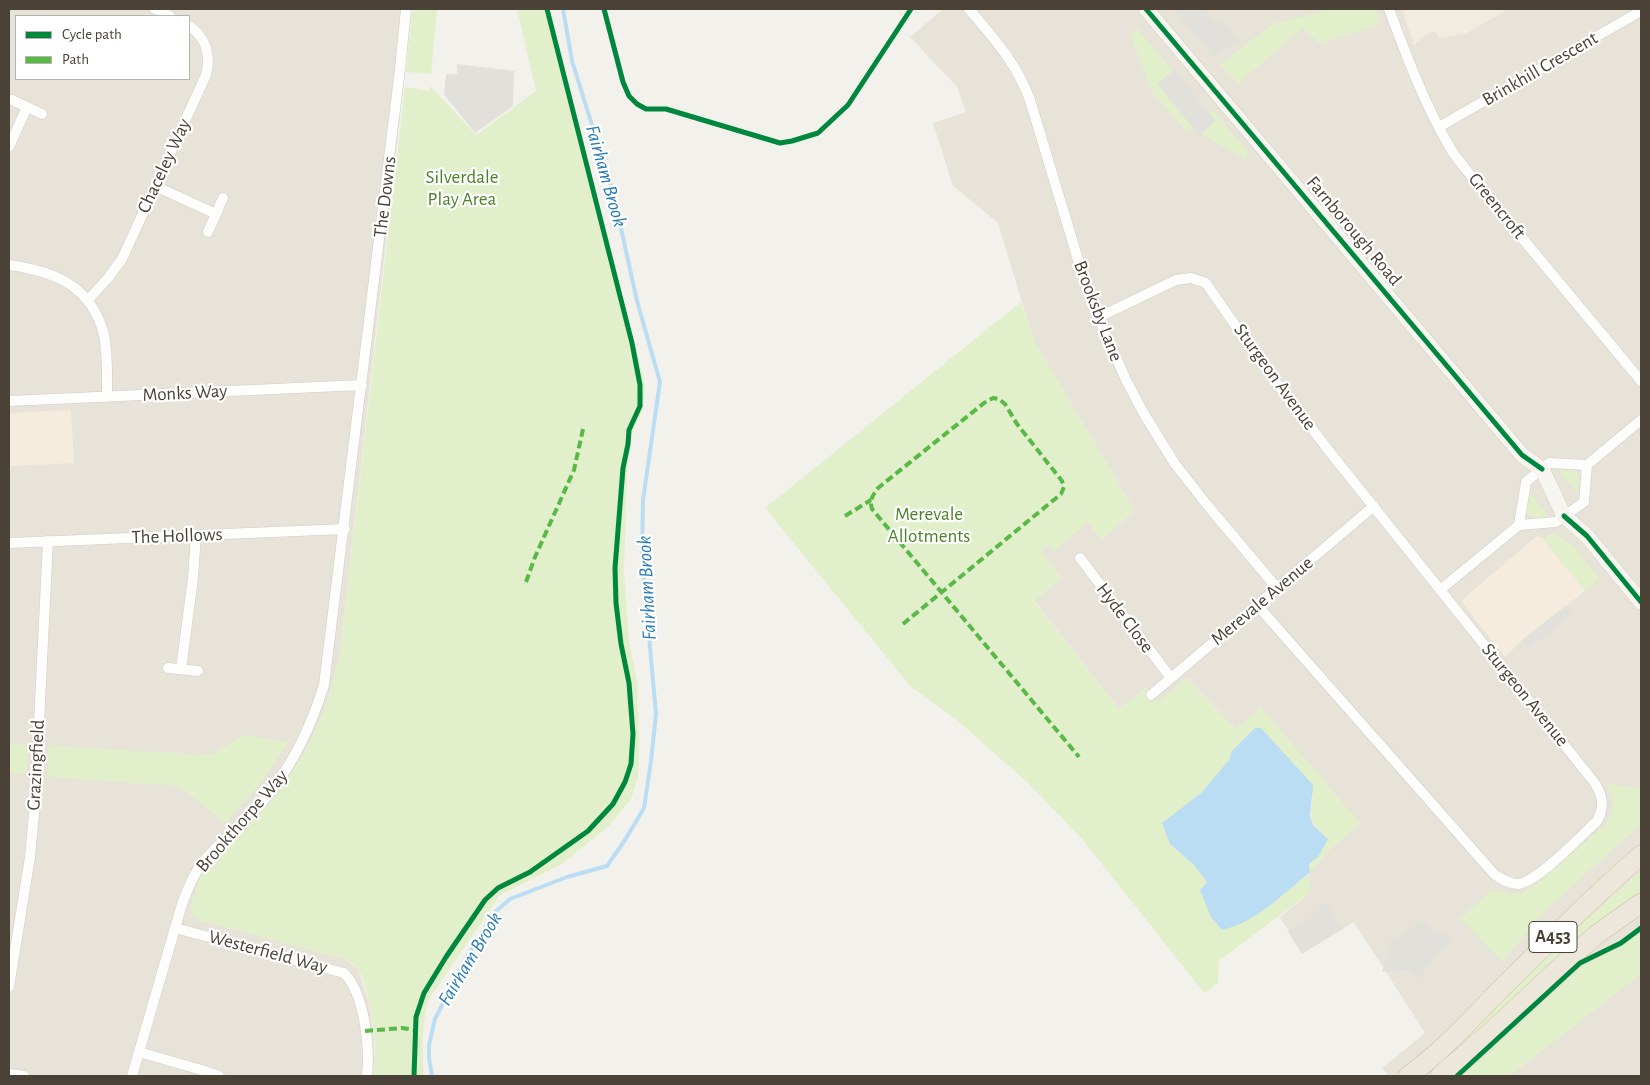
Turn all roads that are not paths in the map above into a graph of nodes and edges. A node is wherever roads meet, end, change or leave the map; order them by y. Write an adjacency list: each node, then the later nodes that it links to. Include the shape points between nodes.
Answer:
1 (155, 9): 7 (street)
2 (406, 9): 22 (street, The Downs)
3 (969, 9): 20 (street, Brooksby Lane, via 1010,60 1030,100)
4 (1146, 9): 27 (street, Farnborough Road, via 1522,455)
5 (1389, 9): 12 (street, Greencroft, via 1410,66)
6 (1641, 11): 12 (street, Brinkhill Crescent)
7 (168, 15)
8 (190, 27): 14 (street, Chaceley Way, via 202,38 208,67)
9 (12, 100): 10 (street)
10 (27, 107): 11 (street); 13 (street)
11 (42, 114)
12 (1439, 127): 21 (street, Greencroft, via 1478,185)
13 (9, 147)
14 (155, 186): 16 (street); 19 (street, Chaceley Way, via 122,259)
15 (223, 198): 16 (street)
16 (216, 214): 17 (street)
17 (208, 232)
18 (9, 264): 19 (street, via 61,278)
19 (88, 300): 23 (street, via 104,335)
20 (1097, 318): 28 (street, Sturgeon Avenue, via 1176,280 1191,278 1206,283 1259,360); 36 (street, Brooksby Lane, via 1140,406 1175,464)
21 (1641, 381)
22 (362, 385): 23 (street, Monks Way); 31 (street, Brookthorpe Way)
23 (107, 397): 24 (street, Monks Way)
24 (9, 401)
25 (1641, 420): 26 (street)
26 (1587, 465): 27 (street, via 1549,463); 29 (street, via 1584,502)
27 (1542, 469): 29 (street, Farnborough Road); 30 (street, via 1525,482)
28 (1374, 506): 36 (street, Merevale Avenue); 37 (street, Sturgeon Avenue)
29 (1564, 516): 30 (street, via 1556,522); 38 (street, Farnborough Road, via 1586,536)
30 (1519, 524): 37 (street)
31 (344, 529): 32 (street, The Hollows); 47 (street, Brookthorpe Way, via 324,685 304,742 276,785 199,867)
32 (196, 535): 33 (street, The Hollows); 41 (street)
33 (48, 541): 34 (street, The Hollows); 48 (street, Grazingfield, via 35,803 30,857)
34 (9, 543)
35 (1080, 558): 43 (street, Hyde Close)
36 (1277, 588): 39 (street, Merevale Avenue)
37 (1440, 590): 39 (street, Sturgeon Avenue, via 1602,796 1602,809 1597,821 1525,883 1509,883 1495,875)
38 (1641, 602)
39 (1257, 605): 43 (street, Merevale Avenue)
40 (168, 668): 41 (street)
41 (181, 669): 42 (street)
42 (198, 671)
43 (1171, 678): 44 (street, Merevale Avenue)
44 (1151, 695)
45 (1641, 856): 56 (highway, A453)
46 (1641, 903): 57 (highway, A453, via 1596,935)
47 (175, 928): 50 (street, Brookthorpe Way); 55 (street, Westerfield Way, via 344,973 352,984 363,1018 368,1053)
48 (13, 936): 49 (street, Grazingfield)
49 (9, 987)
50 (139, 1052): 53 (street, Brookthorpe Way); 54 (street)
51 (9, 1074): 52 (street)
52 (24, 1076)
53 (132, 1076)
54 (219, 1076)
55 (367, 1076)
56 (1408, 1076)
57 (1440, 1076)

